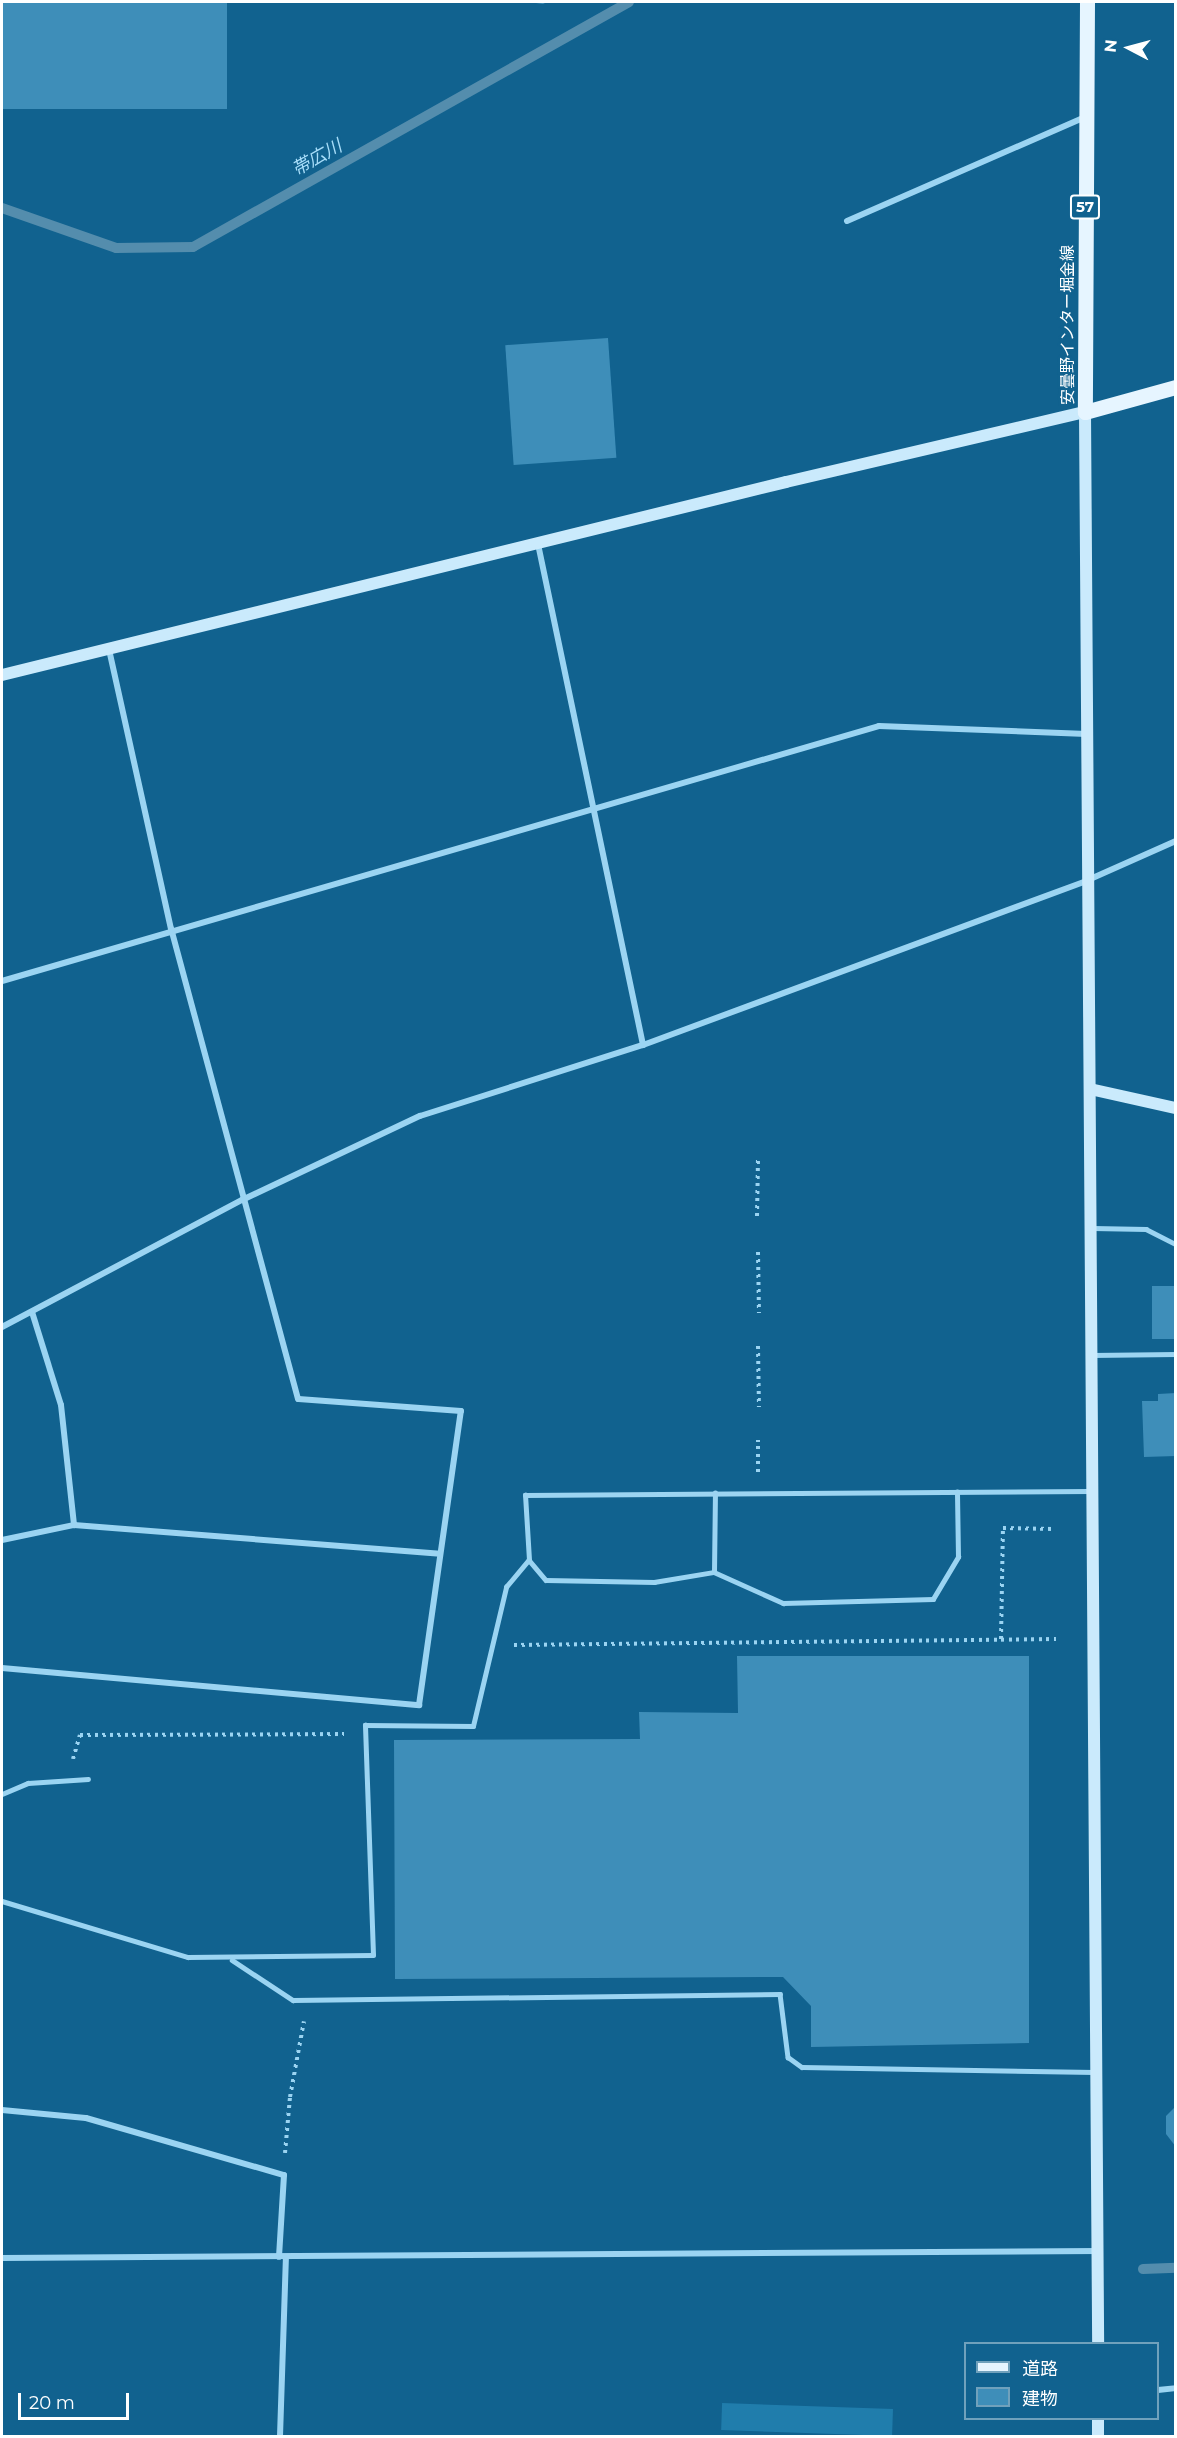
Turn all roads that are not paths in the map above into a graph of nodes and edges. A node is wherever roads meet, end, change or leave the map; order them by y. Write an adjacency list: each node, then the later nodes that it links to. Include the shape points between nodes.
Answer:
1 (1087, 2): 2 (main road, 安曇野インター堀金線 / 57)
2 (1086, 117): 3 (street); 5 (main road, 安曇野インター堀金線 / 57)
3 (847, 221)
4 (1176, 387): 5 (main road, 安曇野インター堀金線)
5 (1085, 412): 6 (street); 9 (street)
6 (538, 543): 7 (street); 10 (street)
7 (109, 649): 8 (street); 13 (street)
8 (2, 675)
9 (1087, 734): 10 (street, via 879,726); 12 (street)
10 (596, 808): 13 (street); 15 (street)
11 (1176, 840): 12 (street)
12 (1088, 880): 15 (street); 16 (street)
13 (171, 929): 14 (street); 18 (street)
14 (2, 981)
15 (643, 1045): 18 (street, via 420,1116)
16 (1090, 1089): 17 (street); 19 (street)
17 (1176, 1108)
18 (242, 1200): 21 (street); 30 (street, via 298,1399 461,1411)
19 (1090, 1228): 20 (lane, via 1146,1229); 23 (street)
20 (1176, 1244)
21 (32, 1312): 22 (street); 28 (street, via 61,1406)
22 (2, 1327)
23 (1090, 1354): 24 (lane); 25 (street)
24 (1176, 1354)
25 (1090, 1491): 26 (lane); 38 (street)
26 (957, 1492): 27 (lane); 32 (lane, via 958,1557 933,1599 783,1603)
27 (715, 1493): 31 (lane, via 525,1495); 32 (lane)
28 (74, 1525): 29 (street); 30 (street)
29 (2, 1540)
30 (440, 1554): 33 (street, via 419,1705)
31 (529, 1560): 32 (lane, via 546,1580 654,1582); 37 (lane, via 506,1587 473,1726 365,1725 373,1955)
32 (714, 1572)
33 (2, 1668)
34 (88, 1779): 35 (lane, via 28,1783)
35 (2, 1794)
36 (2, 1901): 37 (lane, via 188,1957)
37 (231, 1959): 38 (lane, via 293,2000 780,1994 789,2057 802,2067)
38 (1097, 2072): 40 (street)
39 (2, 2110): 41 (street, via 86,2118 284,2175)
40 (1099, 2251): 41 (street); 43 (street)
41 (282, 2257): 42 (street); 47 (street)
42 (2, 2258)
43 (1098, 2342)
44 (1176, 2388): 45 (street)
45 (1159, 2390)
46 (1098, 2420): 48 (street)
47 (280, 2436)
48 (1098, 2436)

